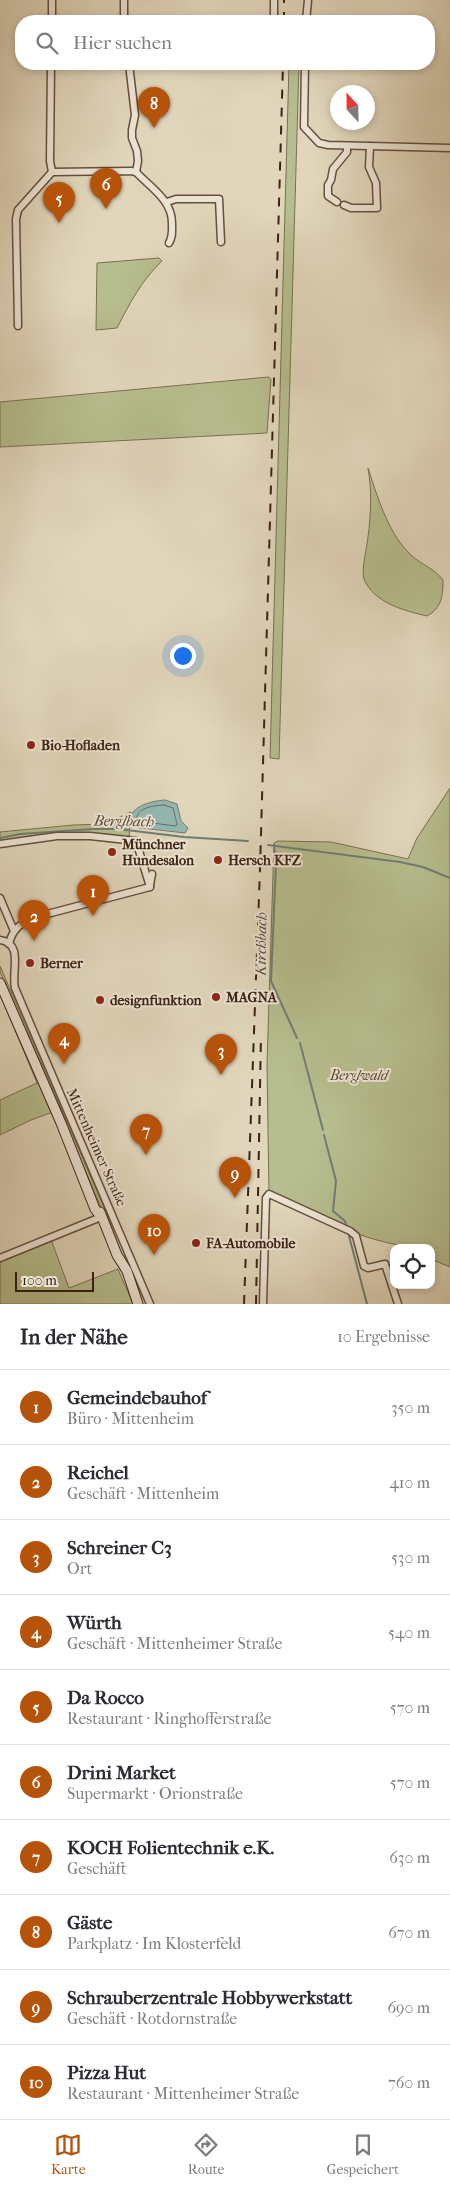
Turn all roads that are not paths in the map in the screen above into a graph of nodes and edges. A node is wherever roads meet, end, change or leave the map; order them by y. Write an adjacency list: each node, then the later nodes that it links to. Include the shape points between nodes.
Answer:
1 (52, 0): 5 (street)
2 (124, 0): 6 (street)
3 (274, 0): 7 (street)
4 (308, 0): 8 (street)
5 (52, 15)
6 (124, 15)
7 (274, 15)
8 (307, 15)
9 (51, 70): 15 (street)
10 (130, 70): 16 (street, via 135,115 132,138 138,161)
11 (305, 70): 12 (street, via 304,126 319,143)
12 (347, 146): 13 (street); 18 (street, via 347,152 332,169 328,185 328,196)
13 (370, 146): 14 (street); 19 (street, via 369,167 376,183 377,208)
14 (450, 148)
15 (52, 172): 16 (street); 22 (street, via 18,210 16,219)
16 (136, 172): 17 (street)
17 (167, 202): 20 (street, via 219,198); 21 (street, via 172,212 173,236)
18 (337, 202)
19 (344, 206)
20 (221, 242)
21 (169, 243)
22 (18, 326)
23 (0, 844): 25 (street, via 57,836 136,841)
24 (152, 874): 25 (street)
25 (150, 886): 27 (street, via 32,918)
26 (0, 898): 27 (street)
27 (14, 931): 29 (street)
28 (0, 940): 29 (street)
29 (9, 944): 30 (street); 35 (street, Mittenheimer Straße, via 16,955 14,988)
30 (0, 946)
31 (0, 983): 32 (main road, Mittenheimer Straße, via 79,1164 94,1208)
32 (101, 1217): 33 (street); 34 (main road, Mittenheimer Straße)
33 (0, 1258)
34 (138, 1304)
35 (150, 1304)
36 (263, 1304): 37 (street, via 266,1198 269,1194 356,1236 364,1266 385,1264)
37 (398, 1304)

